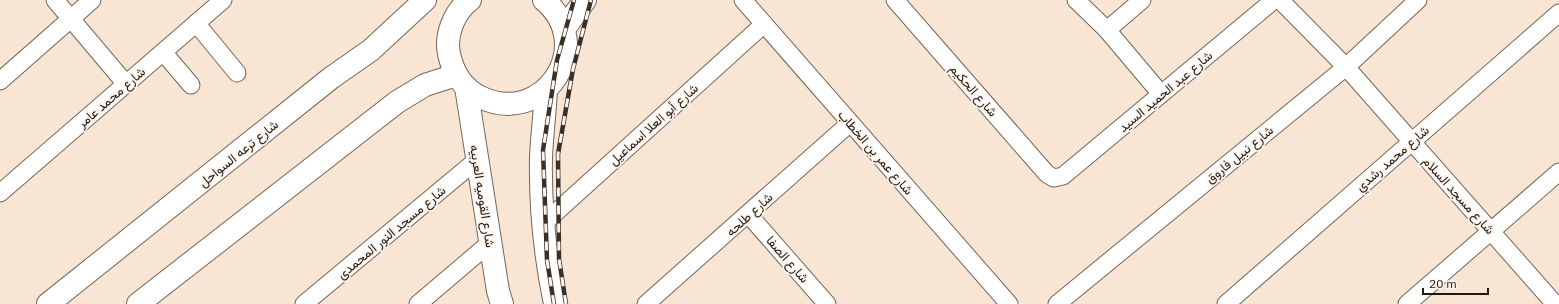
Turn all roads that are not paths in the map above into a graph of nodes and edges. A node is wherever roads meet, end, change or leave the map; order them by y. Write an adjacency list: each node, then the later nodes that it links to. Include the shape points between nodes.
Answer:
1 (55, 0): 16 (street)
2 (92, 0): 16 (street)
3 (223, 0): 17 (street, شارع محمد عامر)
4 (425, 0): 41 (main road, شارع ترعه السواحل, via 371,50 331,78)
5 (470, 0): 25 (main road, شارع القوميه العربيه, via 458,12 449,37 448,50)
6 (544, 0): 19 (main road, via 559,17)
7 (585, 0): 19 (main road)
8 (743, 0): 18 (street, شارع عمر بن الخطاب)
9 (895, 0): 34 (street, شارع الحكيم, via 1047,174)
10 (1076, 0): 20 (street)
11 (1142, 0): 20 (street)
12 (1274, 0): 29 (street, شارع عبد الحميد السيد)
13 (1280, 0): 22 (street, شارع مسجد السلام)
14 (1418, 0): 22 (street, شارع نبيل فاروق)
15 (1559, 13): 31 (street, شارع محمد رشدي)
16 (71, 19): 24 (street); 26 (street)
17 (196, 23): 21 (street, شارع محمد عامر); 23 (street)
18 (764, 24): 30 (street, شارع عمر بن الخطاب); 37 (street, شارع أبو العلا اسماعيل)
19 (564, 29): 28 (main road, via 565,56 558,74)
20 (1106, 30): 29 (street)
21 (163, 52): 26 (street, شارع محمد عامر); 27 (street)
22 (1346, 67): 31 (street, شارع مسجد السلام); 49 (street, شارع نبيل فاروق)
23 (237, 73)
24 (0, 81)
25 (461, 81): 28 (main road, via 487,101 499,104 524,102); 32 (main road, شارع القوميه العربيه); 42 (main road, via 425,85 397,102)
26 (126, 84): 35 (street, شارع محمد عامر)
27 (191, 85)
28 (546, 90): 37 (main road, via 541,158)
29 (1161, 94): 34 (street, شارع عبد الحميد السيد, via 1062,176)
30 (850, 123): 36 (street, شارع طلحه); 48 (street, شارع عمر بن الخطاب)
31 (1412, 142): 38 (street, شارع مسجد السلام); 50 (street, شارع محمد رشدي)
32 (478, 159): 39 (main road, شارع القوميه العربيه); 43 (street, شارع مسجد النور المحمدى)
33 (1559, 172): 38 (street)
34 (1054, 178)
35 (0, 193)
36 (748, 214): 40 (street, شارع طلحه); 47 (street, شارع الصفا)
37 (543, 224): 46 (main road, via 549,274)
38 (1491, 231): 51 (street); 52 (street, شارع مسجد السلام)
39 (491, 242): 44 (street); 45 (main road, شارع القوميه العربيه)
40 (652, 302)
41 (48, 304)
42 (138, 304)
43 (304, 304)
44 (418, 304)
45 (502, 304)
46 (556, 304)
47 (827, 304)
48 (1009, 304)
49 (1057, 304)
50 (1226, 304)
51 (1407, 304)
52 (1555, 304)

